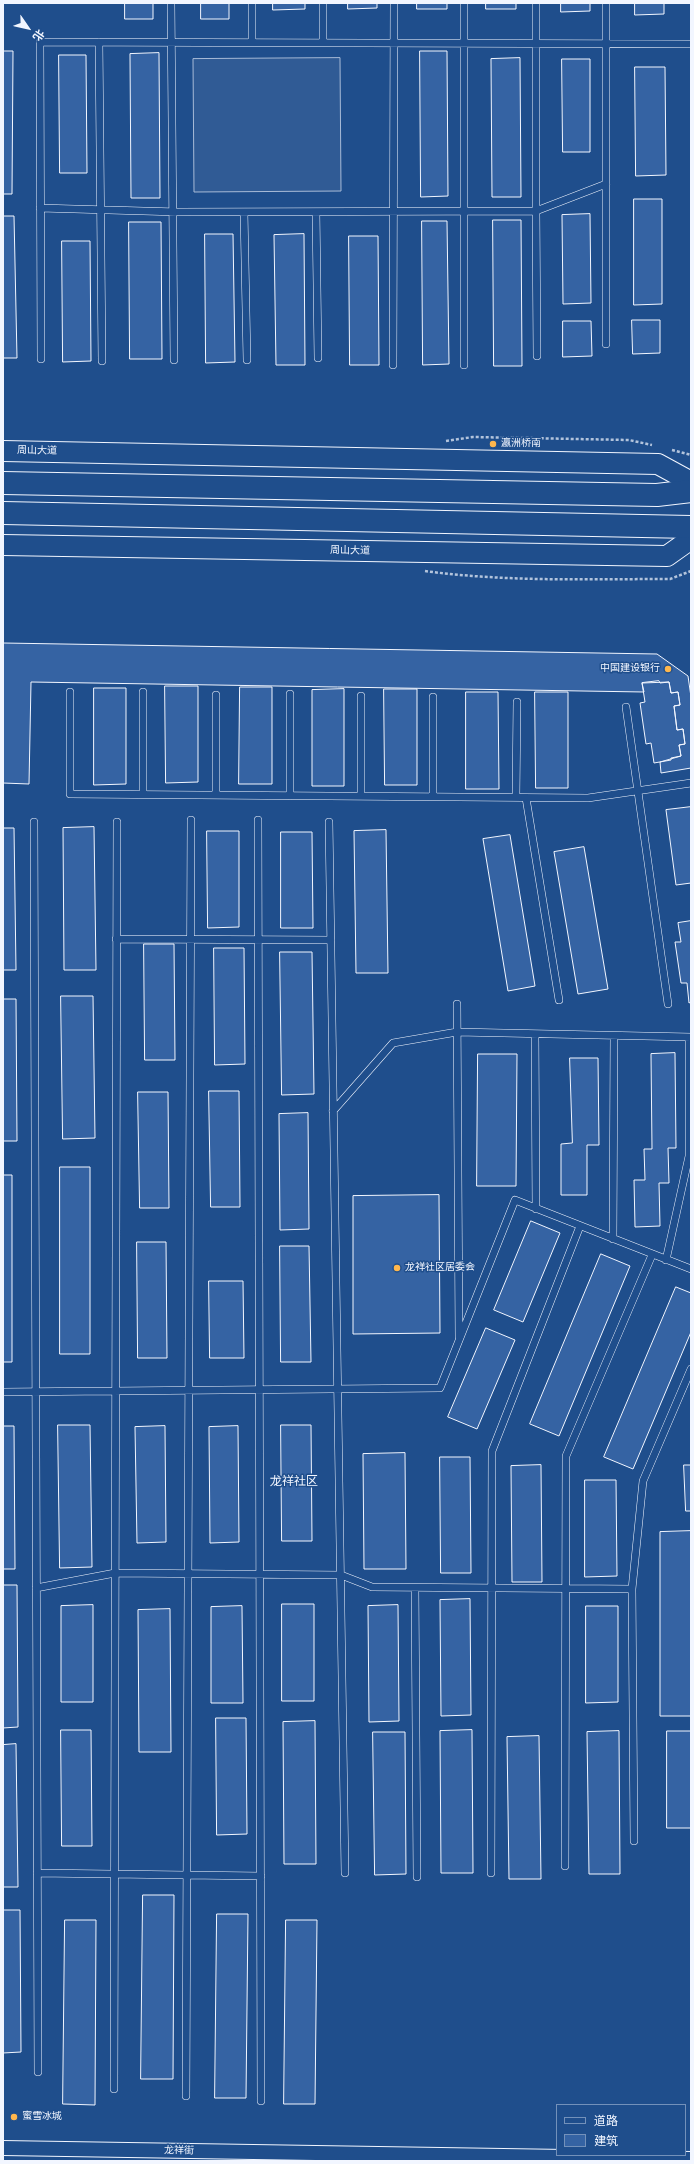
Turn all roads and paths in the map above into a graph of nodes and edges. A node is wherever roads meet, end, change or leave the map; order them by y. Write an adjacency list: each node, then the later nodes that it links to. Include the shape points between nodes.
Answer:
1 (171, 3): 9 (lane)
2 (252, 3): 10 (lane)
3 (323, 3): 11 (lane)
4 (394, 3): 12 (lane)
5 (464, 3): 13 (lane)
6 (536, 3): 14 (lane)
7 (606, 3): 15 (lane)
8 (99, 42): 9 (lane); 18 (lane, via 40,42); 19 (lane)
9 (172, 42): 10 (lane); 20 (lane)
10 (252, 42): 11 (lane)
11 (323, 43): 12 (lane)
12 (394, 43): 13 (lane); 23 (lane)
13 (464, 43): 14 (lane); 24 (lane)
14 (536, 43): 15 (lane); 25 (lane)
15 (606, 44): 16 (lane); 17 (lane)
16 (691, 44)
17 (606, 184): 25 (lane); 26 (lane)
18 (40, 208): 19 (lane); 28 (lane)
19 (101, 210): 20 (lane); 32 (lane)
20 (173, 212): 21 (lane); 30 (lane)
21 (244, 212): 22 (lane); 31 (lane)
22 (316, 212): 23 (lane); 29 (lane)
23 (394, 212): 24 (lane); 33 (lane)
24 (464, 212): 25 (lane); 34 (lane)
25 (536, 212): 27 (lane)
26 (606, 344)
27 (537, 356)
28 (41, 358)
29 (318, 358)
30 (174, 360)
31 (247, 360)
32 (102, 361)
33 (393, 365)
34 (464, 365)
35 (3, 451): 36 (main road, 周山大道, via 658,464)
36 (691, 482)
37 (3, 483): 38 (main road, via 657,495)
38 (691, 491)
39 (3, 513): 40 (main road)
40 (691, 527)
41 (691, 539): 42 (main road, 周山大道, via 667,556)
42 (3, 545)
43 (70, 692): 53 (lane, via 70,794)
44 (143, 692): 53 (lane)
45 (290, 694): 55 (lane)
46 (216, 695): 54 (lane)
47 (361, 696): 56 (lane)
48 (433, 697): 57 (lane)
49 (517, 702): 58 (lane)
50 (626, 707): 52 (lane)
51 (691, 783): 52 (lane)
52 (638, 791): 59 (lane, via 588,798); 71 (lane)
53 (143, 794): 54 (lane)
54 (216, 795): 55 (lane)
55 (290, 796): 56 (lane)
56 (361, 796): 57 (lane)
57 (433, 797): 58 (lane)
58 (516, 798): 59 (lane)
59 (526, 798): 69 (lane)
60 (191, 820): 66 (lane)
61 (258, 820): 67 (lane)
62 (34, 822): 90 (lane)
63 (117, 822): 65 (lane)
64 (329, 822): 68 (lane)
65 (116, 940): 66 (lane); 87 (lane)
66 (191, 940): 67 (lane); 88 (lane)
67 (258, 940): 68 (lane); 86 (lane)
68 (331, 940): 76 (lane)
69 (559, 1000)
70 (457, 1004): 72 (lane)
71 (668, 1004)
72 (458, 1032): 73 (lane); 76 (lane, via 393,1043); 83 (lane)
73 (535, 1034): 74 (lane); 77 (lane)
74 (614, 1036): 75 (lane); 79 (lane)
75 (690, 1037): 81 (lane, via 689,1156)
76 (333, 1111): 85 (lane)
77 (536, 1209): 78 (lane); 83 (lane, via 515,1200)
78 (580, 1226): 79 (lane); 97 (lane, via 492,1451)
79 (613, 1239): 80 (lane)
80 (652, 1255): 81 (lane); 98 (lane, via 566,1456)
81 (666, 1260): 82 (lane)
82 (691, 1269)
83 (459, 1341): 85 (lane, via 440,1388)
84 (691, 1369): 99 (lane, via 643,1481)
85 (338, 1389): 86 (lane); 94 (lane)
86 (259, 1390): 88 (lane); 93 (lane)
87 (116, 1391): 88 (lane); 90 (lane); 91 (lane)
88 (189, 1391): 92 (lane)
89 (3, 1392): 90 (lane)
90 (36, 1392): 95 (lane)
91 (115, 1573): 92 (lane); 95 (lane); 105 (lane)
92 (188, 1574): 93 (lane); 106 (lane)
93 (260, 1574): 94 (lane); 107 (lane)
94 (340, 1575): 96 (lane, via 372,1587); 103 (lane)
95 (36, 1588): 102 (lane)
96 (415, 1588): 97 (lane); 108 (lane)
97 (492, 1588): 98 (lane); 104 (lane)
98 (565, 1588): 99 (lane); 101 (lane)
99 (632, 1589): 100 (lane)
100 (634, 1841)
101 (565, 1866)
102 (37, 1872): 105 (lane); 109 (lane)
103 (345, 1873)
104 (491, 1873)
105 (114, 1874): 106 (lane); 110 (lane)
106 (187, 1876): 107 (lane); 111 (lane)
107 (261, 1876): 112 (lane)
108 (418, 1877)
109 (38, 2072)
110 (114, 2089)
111 (186, 2096)
112 (261, 2101)
113 (3, 2148): 115 (street, 龙祥街)
114 (691, 2159): 115 (street, 龙祥街)
115 (606, 2160)

